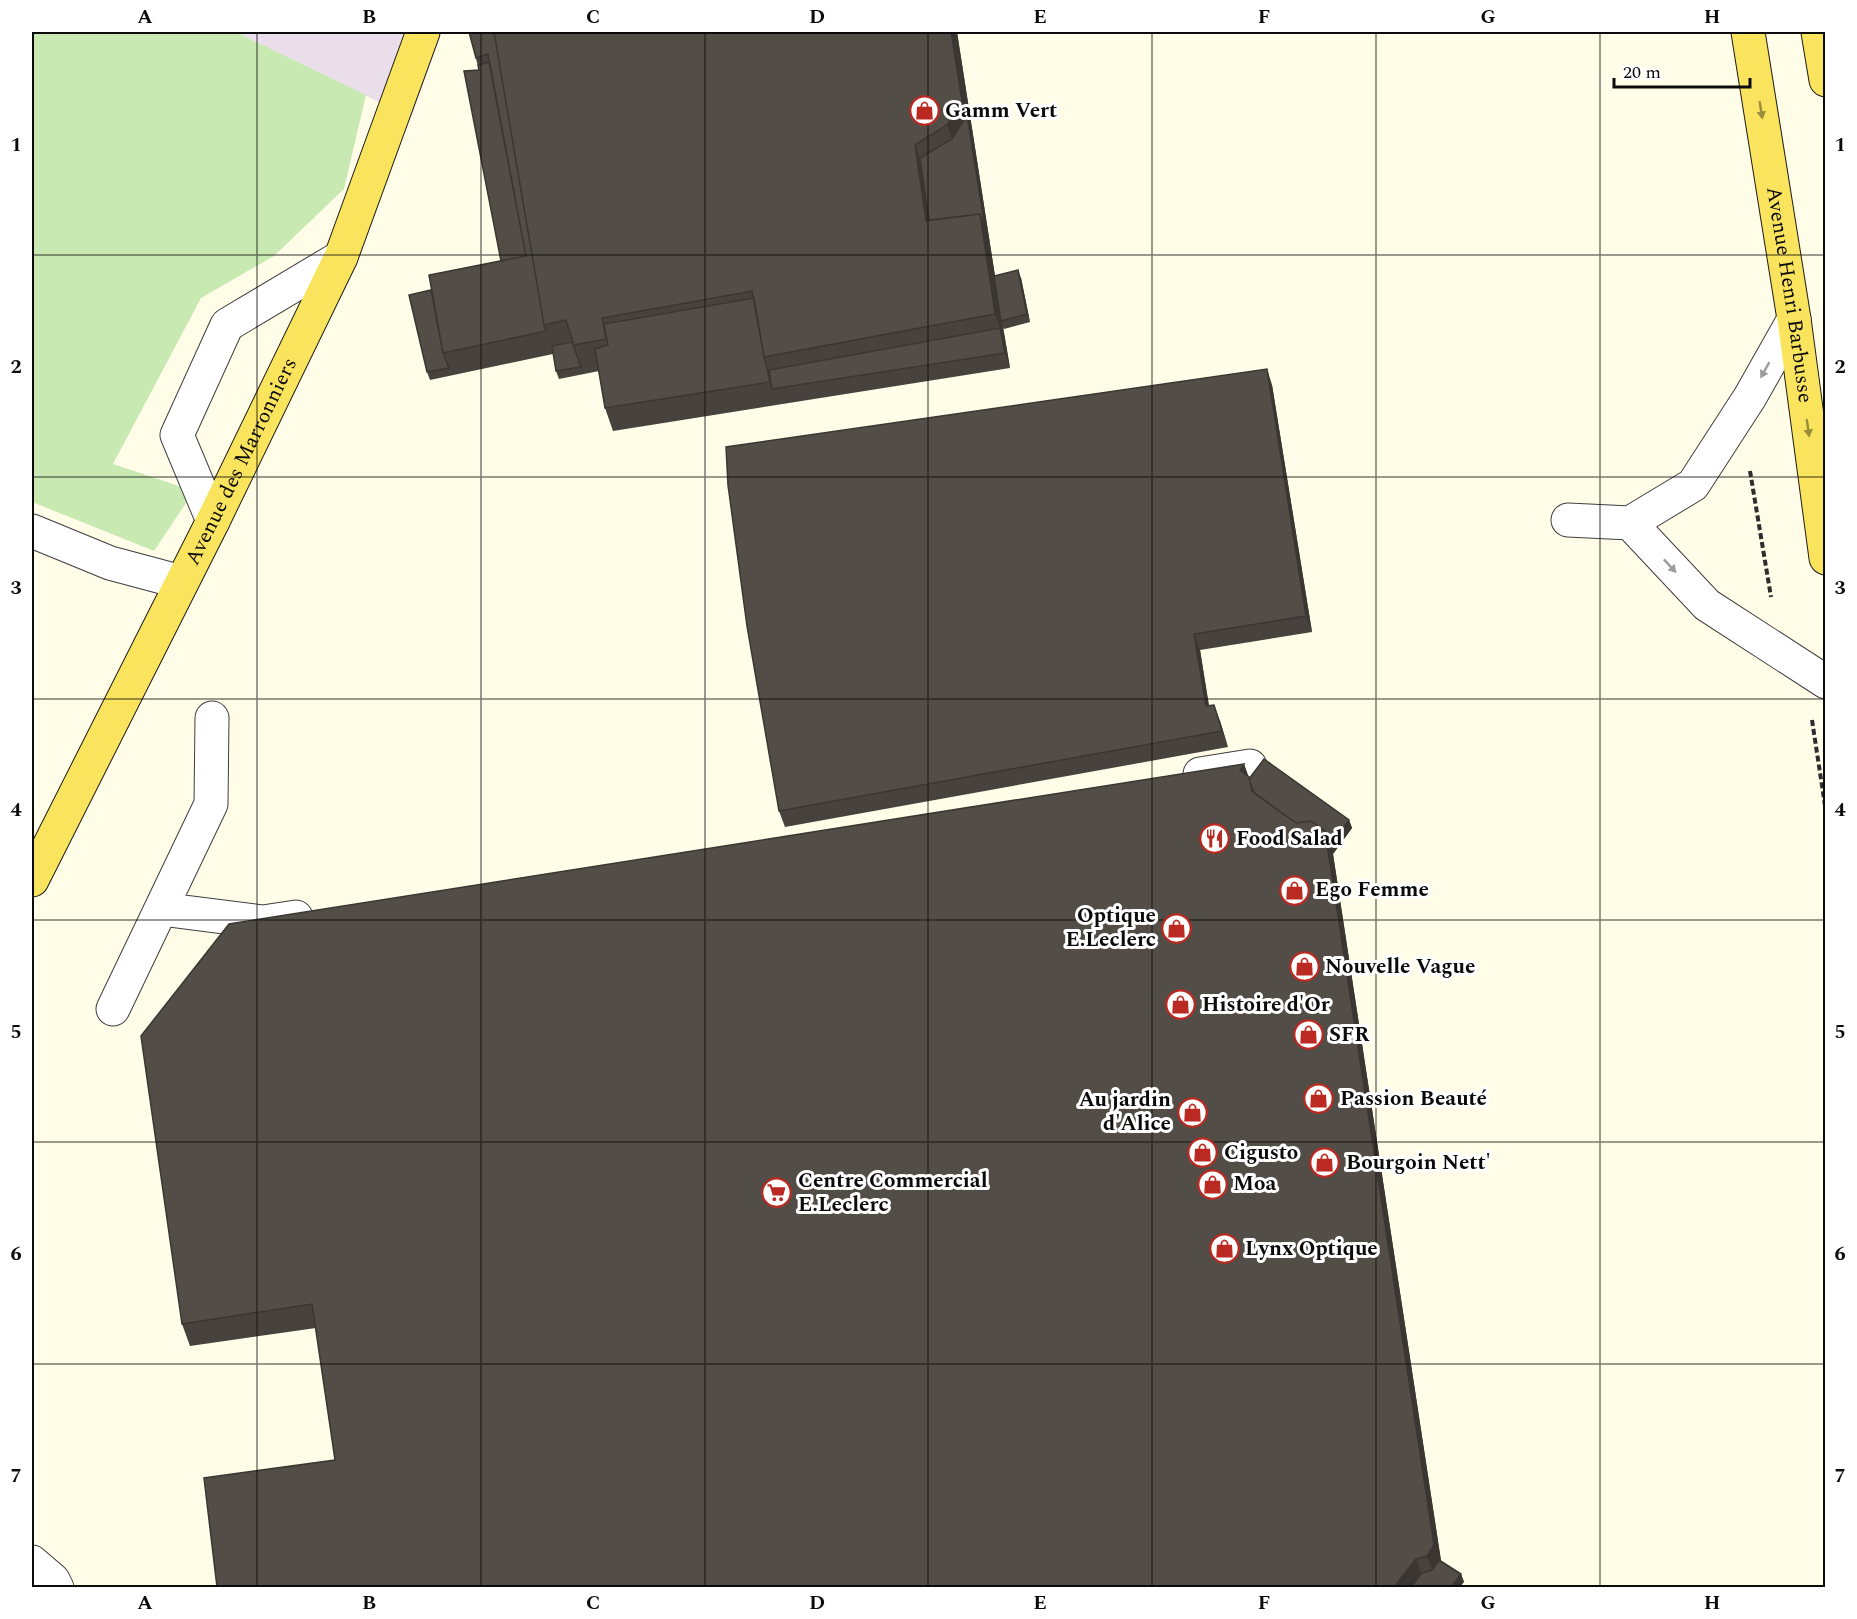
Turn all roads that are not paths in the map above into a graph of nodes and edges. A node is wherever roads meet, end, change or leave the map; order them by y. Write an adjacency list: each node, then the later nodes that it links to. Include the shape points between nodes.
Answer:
1 (423, 32): 5 (main road, Avenue des Marronniers)
2 (1748, 32): 6 (main road, Avenue Henri Barbusse, one-way to 6)
3 (1818, 32): 4 (main road)
4 (1826, 80)
5 (341, 258): 8 (main road, Avenue des Marronniers); 8 (street, via 227,325 177,435)
6 (1794, 319): 9 (street, one-way to 9, via 1693,485); 11 (main road, Avenue Henri Barbusse, one-way to 11)
7 (1568, 520): 9 (street)
8 (213, 521): 12 (main road, Avenue des Marronniers)
9 (1630, 523): 13 (street, one-way to 13, via 1707,605)
10 (32, 531): 12 (street, via 110,563)
11 (1826, 558)
12 (181, 582): 17 (main road, Avenue des Marronniers)
13 (1826, 682)
14 (212, 718): 18 (street, via 211,804)
15 (1250, 766): 16 (street)
16 (1167, 779)
17 (32, 880)
18 (161, 909): 19 (street, via 263,922); 20 (street)
19 (322, 913)
20 (113, 1009)
21 (32, 1562): 22 (street)
22 (57, 1587)

